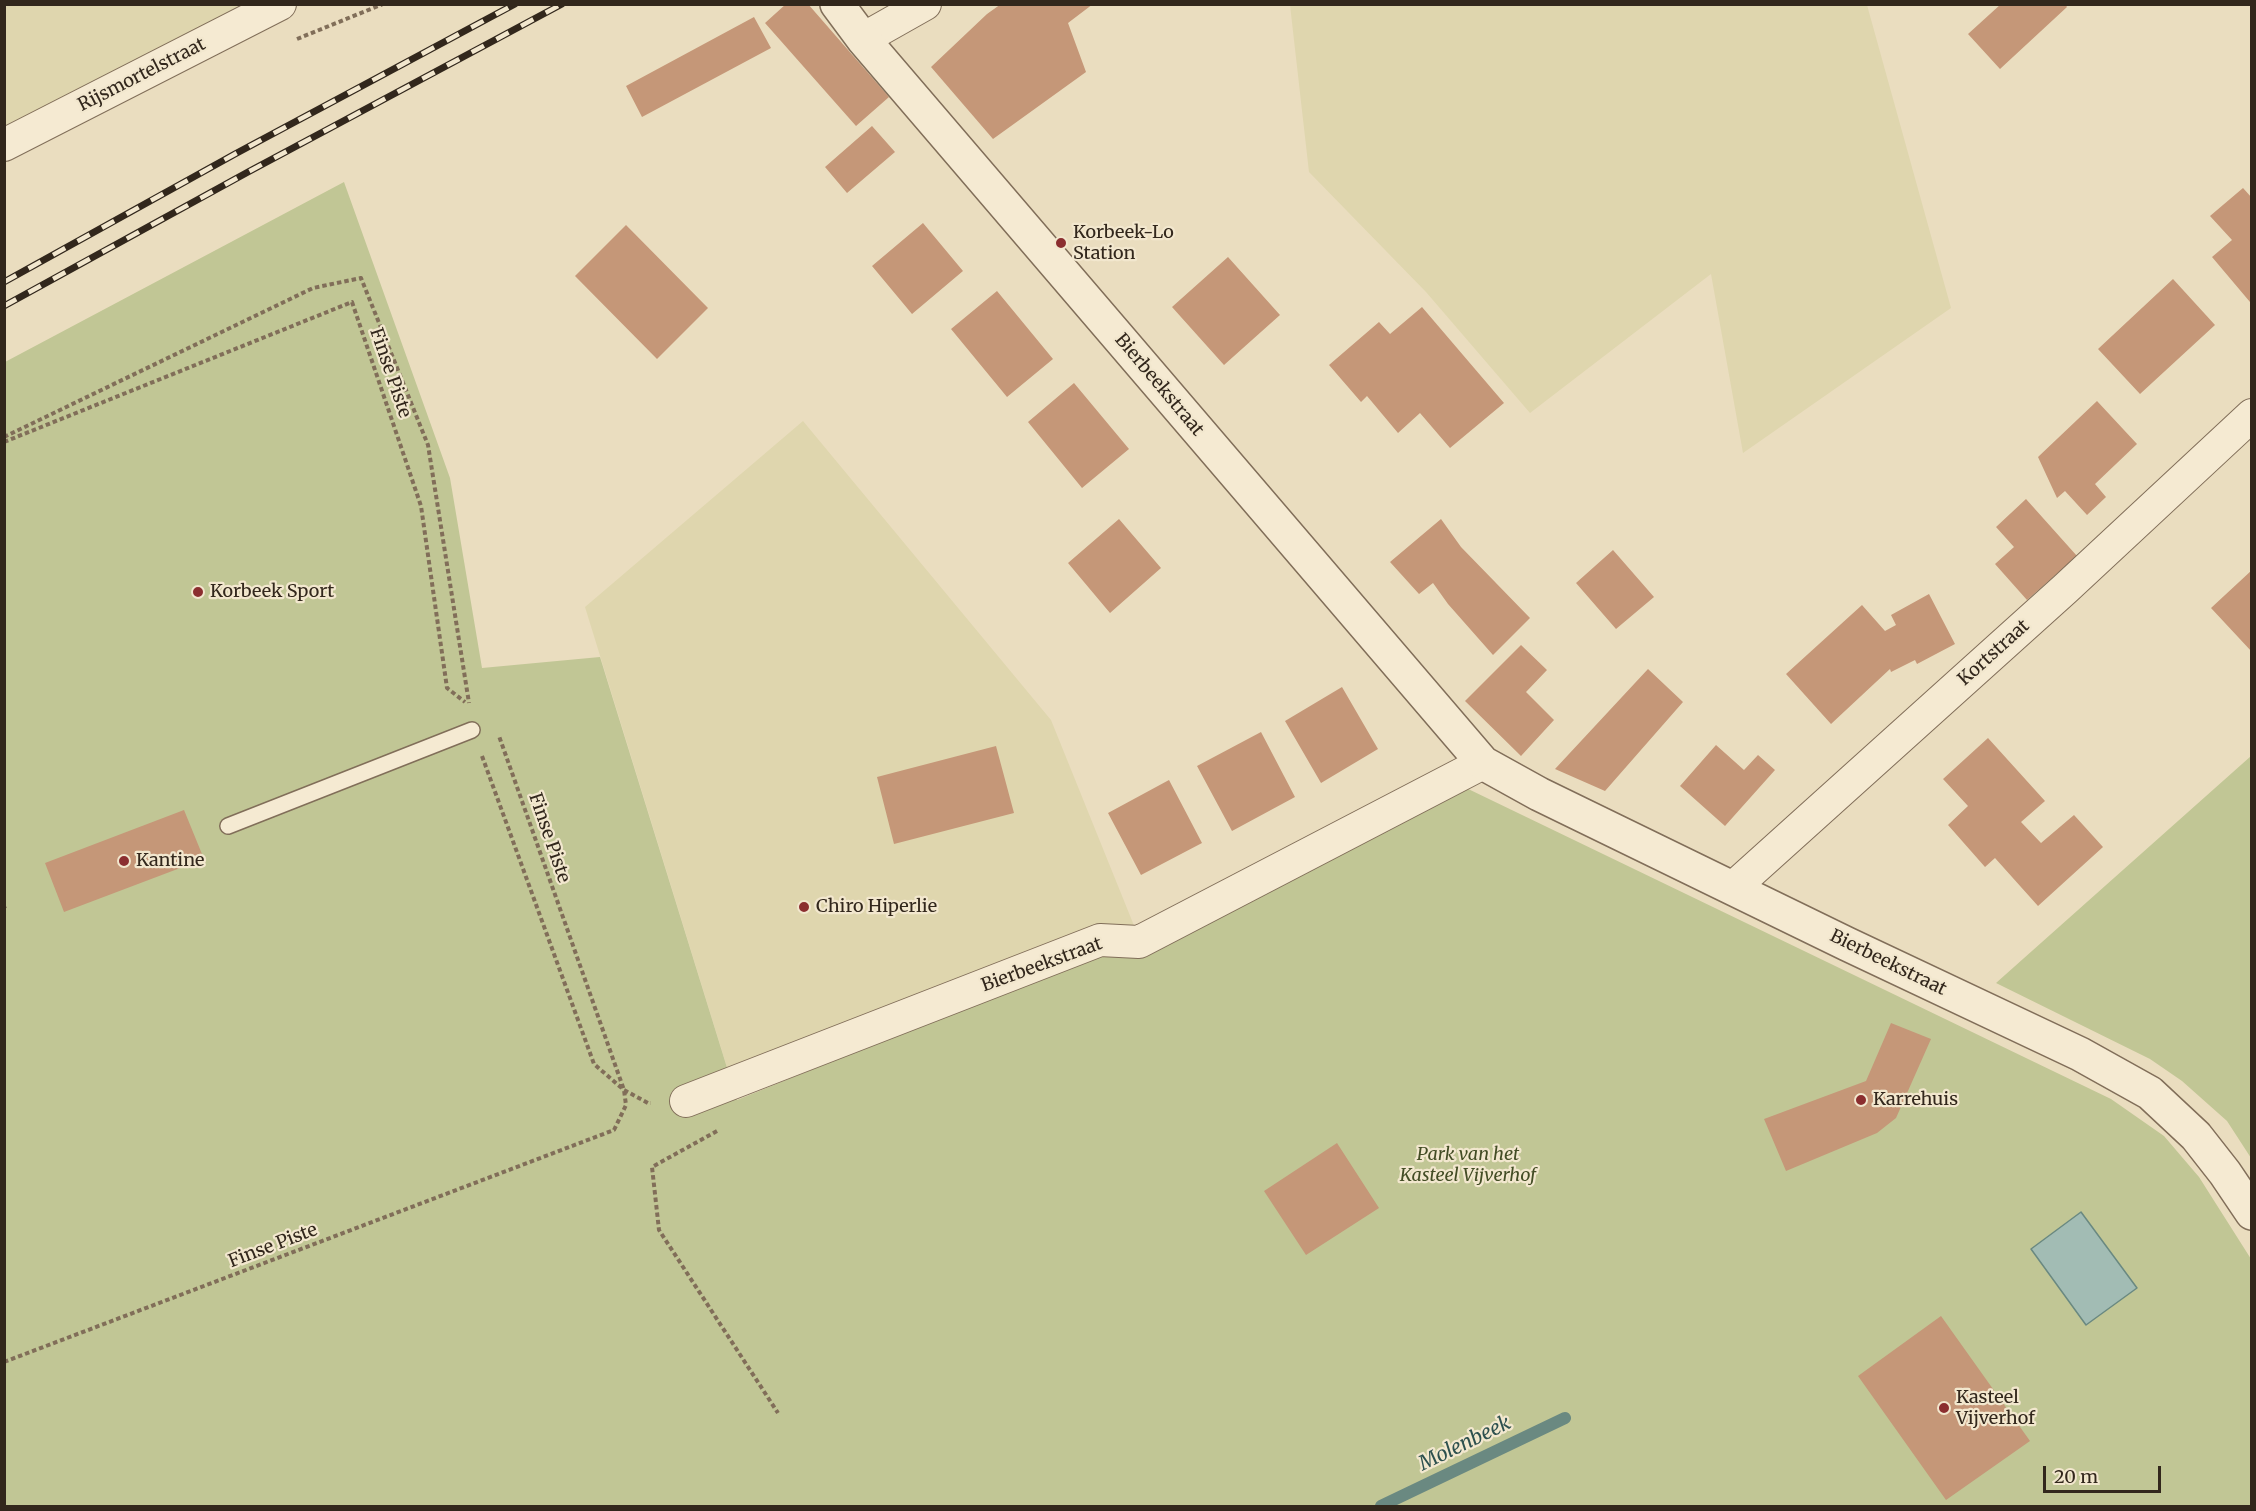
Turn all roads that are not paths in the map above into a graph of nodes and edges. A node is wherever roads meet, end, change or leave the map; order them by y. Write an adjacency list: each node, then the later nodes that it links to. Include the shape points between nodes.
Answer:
1 (280, 4): 5 (street, Rijsmortelstraat)
2 (837, 4): 4 (street, Bierbeekstraat)
3 (925, 4): 4 (street)
4 (863, 39): 8 (street, Bierbeekstraat)
5 (4, 145)
6 (2252, 415): 10 (street, Kortstraat)
7 (472, 730): 9 (lane)
8 (1483, 763): 10 (street, Bierbeekstraat); 11 (street, Bierbeekstraat, via 1139,942 1100,940)
9 (228, 826)
10 (1734, 887): 12 (street, Bierbeekstraat, via 2080,1054 2150,1093 2196,1136)
11 (686, 1101)
12 (2252, 1213)

